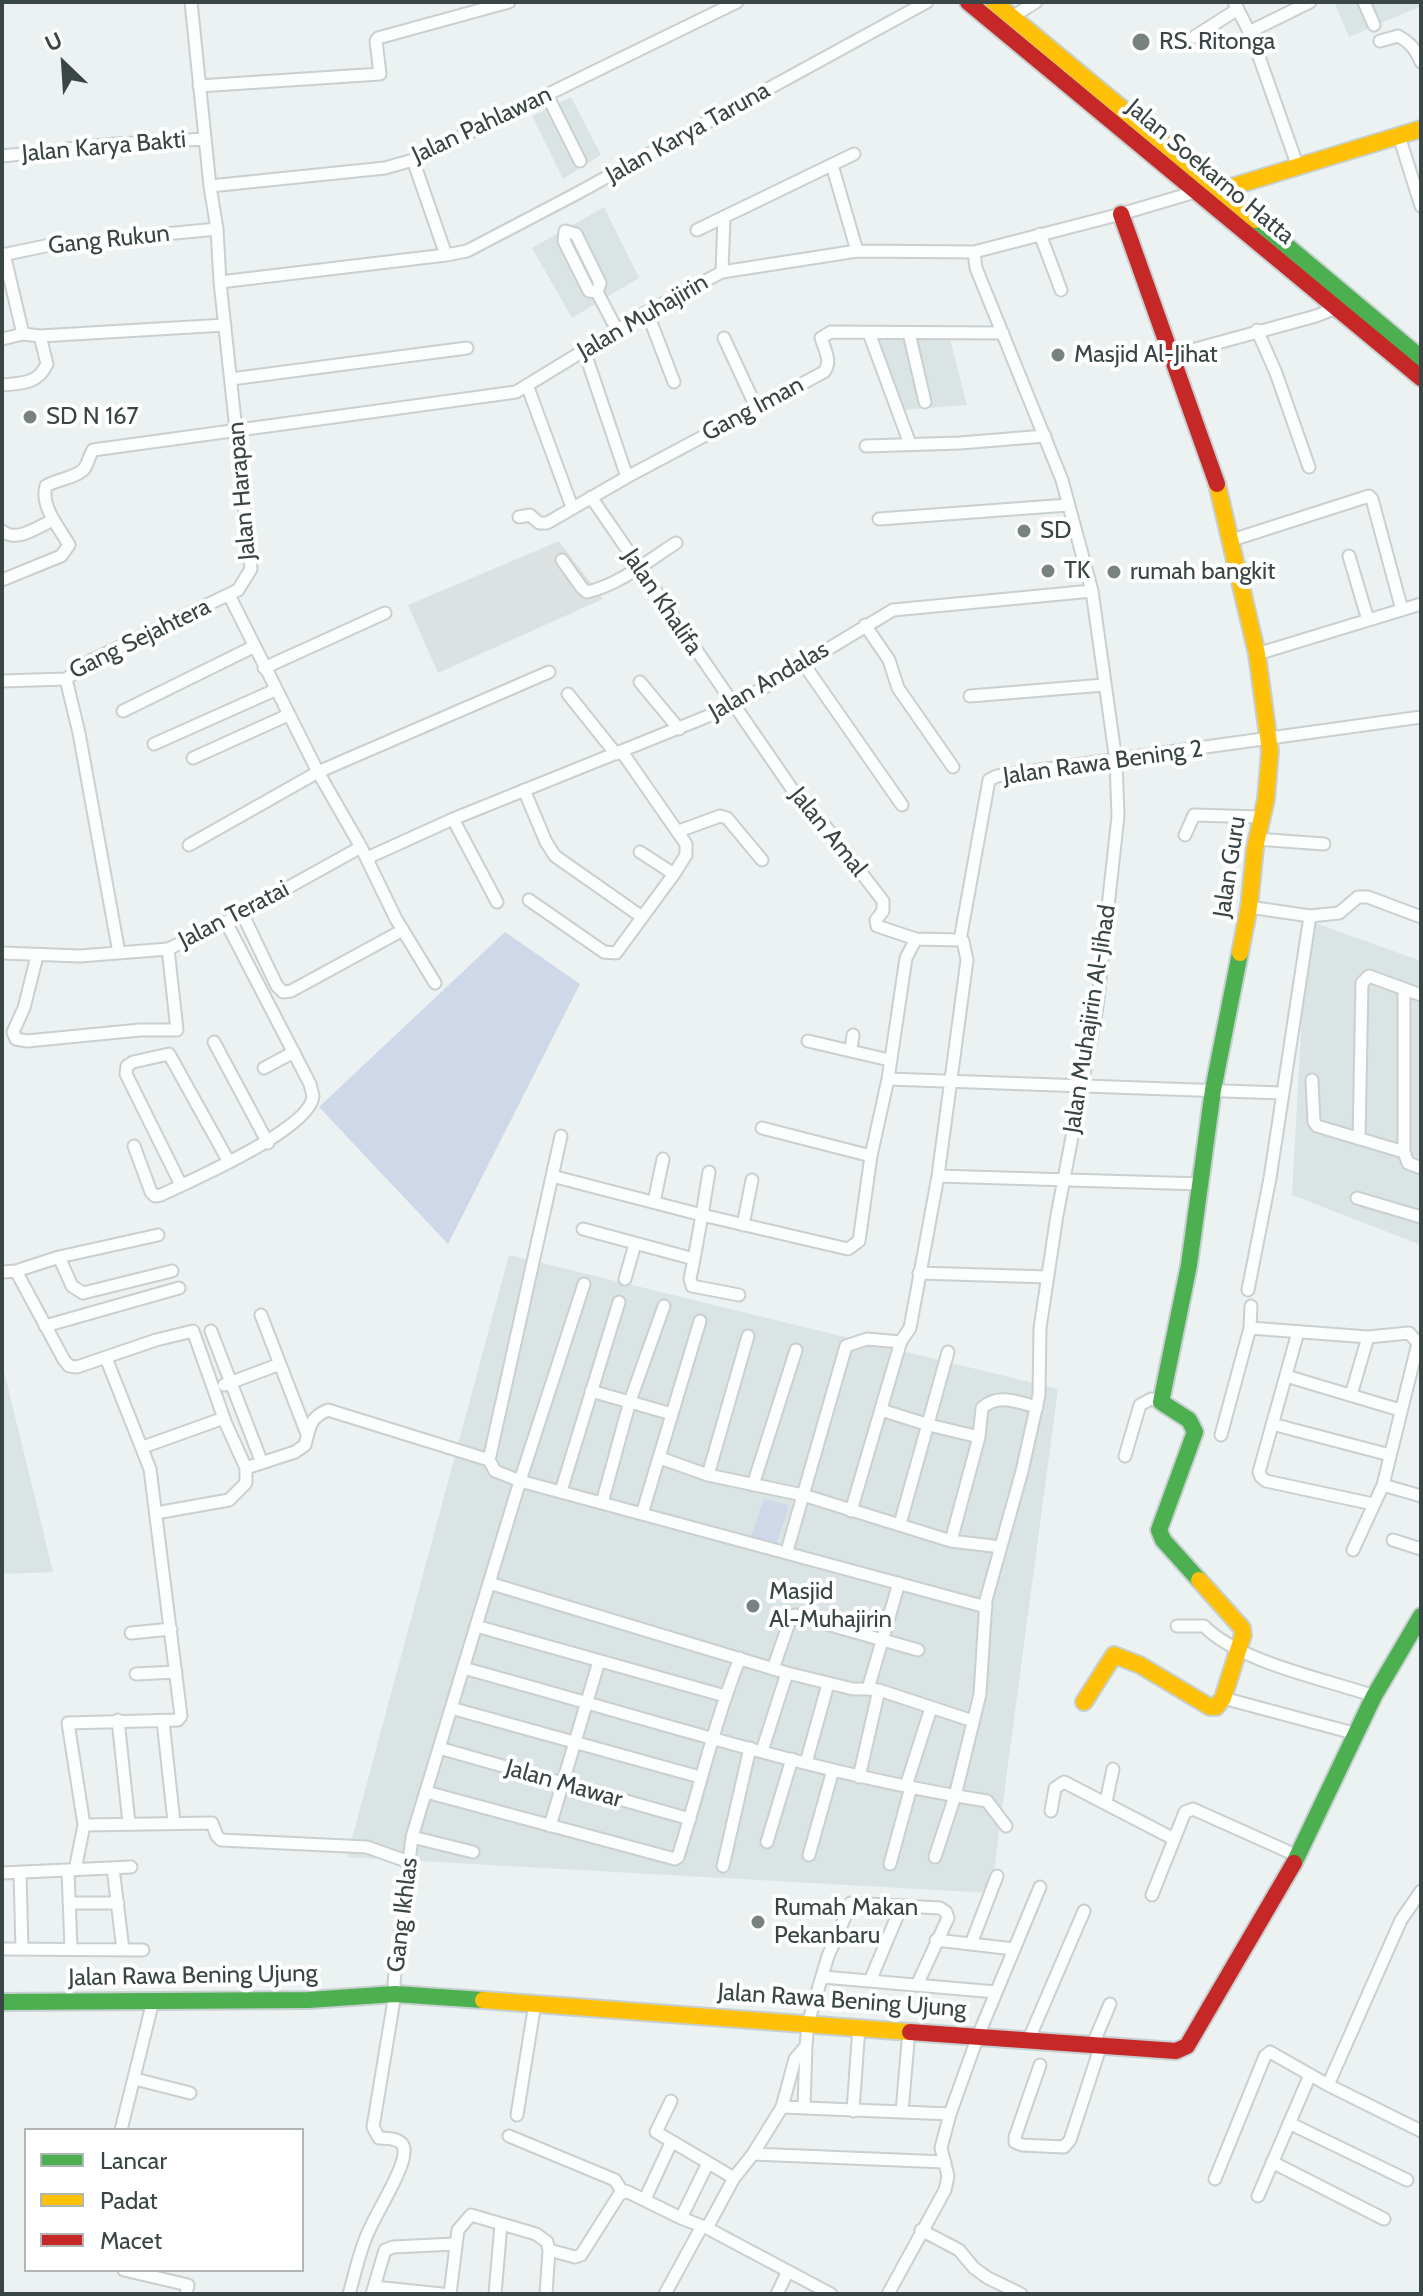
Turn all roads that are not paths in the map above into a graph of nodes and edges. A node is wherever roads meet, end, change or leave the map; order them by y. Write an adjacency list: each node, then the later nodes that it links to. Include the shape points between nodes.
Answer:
1 (191, 2): 18 (street, Jalan Harapan)
2 (509, 2): 10 (street)
3 (737, 2): 19 (street, Jalan Pahlawan)
4 (927, 2): 41 (street, Jalan Karya Taruna, via 574,195 467,251)
5 (968, 2): 13 (street, Jalan Soekarno Hatta)
6 (994, 2): 13 (street, Jalan Soekarno Hatta)
7 (1036, 2): 13 (street)
8 (1310, 2): 14 (street)
9 (1365, 2): 12 (street)
10 (483, 6): 18 (street, via 376,39 380,74)
11 (1236, 6): 14 (street); 15 (street)
12 (1374, 25)
13 (1016, 29): 30 (street, Jalan Soekarno Hatta); 31 (street, Jalan Soekarno Hatta, via 1069,84)
14 (1249, 32): 28 (street)
15 (1194, 37)
16 (1380, 41): 17 (street, via 1398,36 1413,46)
17 (1421, 62)
18 (199, 86): 22 (street, Jalan Harapan)
19 (547, 95): 25 (street, Jalan Pahlawan); 26 (street)
20 (1421, 129): 21 (street)
21 (1399, 136): 28 (street); 32 (street)
22 (205, 139): 24 (street, Jalan Karya Bakti); 29 (street, Jalan Harapan)
23 (854, 154): 27 (street)
24 (2, 156)
25 (413, 160): 29 (street, Jalan Pahlawan, via 385,168); 41 (street)
26 (580, 161)
27 (832, 165): 34 (street); 38 (street)
28 (1298, 167): 30 (street)
29 (210, 186): 35 (street, Jalan Harapan)
30 (1221, 190): 61 (street, Jalan Soekarno Hatta)
31 (1195, 192): 33 (street, Jalan Muhajirin); 46 (street, Jalan Soekarno Hatta)
32 (1421, 206)
33 (1121, 214): 37 (street, Jalan Muhajirin); 60 (street, Jalan Guru)
34 (724, 217): 36 (street); 42 (street)
35 (217, 229): 40 (street, Gang Rukun); 43 (street, Jalan Harapan)
36 (697, 230)
37 (1040, 234): 39 (street, Jalan Muhajirin); 44 (street)
38 (857, 251): 39 (street, Jalan Muhajirin); 42 (street, Jalan Muhajirin)
39 (974, 252): 53 (street, Jalan Muhajirin Al-Jihad)
40 (3, 254): 54 (street)
41 (446, 255): 43 (street, Jalan Karya Taruna)
42 (722, 272): 47 (street, Jalan Muhajirin)
43 (220, 282): 48 (street, Jalan Harapan)
44 (1061, 290)
45 (597, 292): 45 (street, via 589,291 564,241 565,231 576,234 600,283); 49 (street)
46 (1336, 308): 50 (street); 62 (street, Jalan Soekarno Hatta)
47 (647, 312): 49 (street, Jalan Muhajirin); 64 (street)
48 (225, 325): 55 (street); 63 (street, Jalan Harapan)
49 (617, 330): 59 (street, Jalan Muhajirin)
50 (1257, 330): 60 (street); 73 (street)
51 (869, 333): 52 (street, Gang Iman); 68 (street, Gang Iman, via 824,334 824,372); 71 (street)
52 (909, 333): 53 (street, Gang Iman); 67 (street)
53 (1003, 333): 70 (street, Jalan Muhajirin Al-Jihad)
54 (23, 334): 55 (street); 57 (street)
55 (40, 336): 65 (street, via 47,364 42,374 32,382)
56 (724, 338): 68 (street)
57 (2, 339)
58 (467, 348): 63 (street)
59 (584, 350): 66 (street, Jalan Muhajirin); 74 (street)
60 (1170, 356): 82 (street, Jalan Guru, via 1213,470)
61 (1421, 358)
62 (1421, 378)
63 (231, 379): 69 (street, Jalan Harapan)
64 (674, 382)
65 (2, 385)
66 (527, 385): 69 (street, Jalan Muhajirin, via 516,392); 77 (street)
67 (925, 402)
68 (756, 407): 74 (street, Gang Iman)
69 (236, 432): 80 (street, Jalan Muhajirin, via 93,450 80,472 46,486); 89 (street, Jalan Harapan, via 251,569)
70 (1045, 436): 71 (street); 76 (street, Jalan Muhajirin Al-Jihad)
71 (910, 444): 72 (street)
72 (866, 446)
73 (1309, 467)
74 (627, 477): 75 (street, Gang Iman)
75 (591, 497): 77 (street, Gang Iman); 86 (street, Jalan Khalifa)
76 (1068, 505): 79 (street); 88 (street, Jalan Muhajirin Al-Jihad)
77 (572, 507): 78 (street, Gang Iman, via 543,524 530,515)
78 (519, 517)
79 (879, 519)
80 (53, 520): 81 (street, via 16,537); 87 (street, via 69,545 66,551)
81 (2, 531)
82 (1232, 540): 91 (street, via 1369,496); 96 (street, Jalan Guru)
83 (676, 543): 86 (street)
84 (1349, 556): 93 (street)
85 (562, 560): 86 (street, via 587,592)
86 (638, 567): 107 (street, Jalan Khalifa)
87 (2, 580)
88 (1092, 591): 94 (street, Jalan Andalas, via 893,610); 103 (street, Jalan Muhajirin Al-Jihad)
89 (229, 595): 95 (street, Jalan Harapan); 100 (street, Gang Sejahtera, via 90,661)
90 (1421, 604): 91 (street)
91 (1402, 610): 93 (street)
92 (385, 613): 98 (street)
93 (1368, 620): 96 (street)
94 (865, 625): 97 (street, Jalan Andalas); 117 (street, via 889,660 898,688)
95 (253, 647): 98 (street, Jalan Harapan); 108 (street)
96 (1257, 654): 112 (street, Jalan Guru)
97 (803, 663): 107 (street, Jalan Andalas); 120 (street)
98 (264, 668): 104 (street, Jalan Harapan)
99 (549, 672): 118 (street)
100 (66, 679): 101 (street, Gang Sejahtera); 145 (street)
101 (2, 681)
102 (640, 682): 111 (street)
103 (1104, 685): 106 (street); 116 (street, Jalan Muhajirin Al-Jihad)
104 (275, 690): 109 (street, Jalan Harapan); 113 (street)
105 (568, 694): 114 (street)
106 (970, 696)
107 (733, 706): 111 (street, Jalan Andalas); 141 (street, Jalan Amal, via 812,818 826,827 883,901 877,926)
108 (123, 711)
109 (288, 715): 115 (street); 118 (street, Jalan Harapan)
110 (1421, 717): 112 (street, Jalan Rawa Bening 2)
111 (679, 729): 114 (street, Jalan Andalas)
112 (1269, 738): 116 (street, Jalan Rawa Bening 2); 121 (street, Jalan Guru)
113 (154, 744)
114 (619, 753): 119 (street, Jalan Andalas); 123 (street)
115 (193, 758)
116 (1116, 761): 142 (street, Jalan Rawa Bening 2, via 989,780); 160 (street, Jalan Muhajirin Al-Jihad, via 1118,816 1097,1007)
117 (953, 767)
118 (318, 772): 127 (street); 129 (street, Jalan Harapan)
119 (524, 790): 122 (street, Jalan Andalas); 137 (street, via 555,856)
120 (902, 805)
121 (1261, 817): 124 (street, via 1194,815); 125 (street, Jalan Guru)
122 (453, 819): 129 (street, Jalan Andalas); 133 (street)
123 (679, 831): 130 (street, via 727,818); 131 (street, via 687,850)
124 (1185, 835)
125 (1256, 839): 126 (street); 134 (street, Jalan Guru)
126 (1324, 844)
127 (189, 845)
128 (640, 852): 131 (street)
129 (364, 853): 135 (street, Jalan Teratai); 140 (street, Jalan Harapan)
130 (762, 860)
131 (674, 874): 137 (street)
132 (529, 900): 137 (street, via 610,953 621,949)
133 (497, 902)
134 (1249, 907): 136 (street); 161 (street, Jalan Guru)
135 (242, 913): 139 (street, Jalan Teratai); 140 (street, via 283,992)
136 (1310, 916): 138 (street, via 1339,913 1358,897 1368,897); 162 (street)
137 (642, 917)
138 (1421, 917)
139 (226, 922): 143 (street, Jalan Teratai); 154 (street)
140 (403, 930): 147 (street, Jalan Harapan)
141 (916, 939): 142 (street); 155 (street, via 906,958)
142 (960, 940): 159 (street, via 967,960)
143 (168, 949): 145 (street, Jalan Teratai); 146 (street, via 177,1030 16,1039 13,1032)
144 (2, 953): 146 (street, Jalan Teratai)
145 (119, 953): 146 (street, Jalan Teratai)
146 (37, 956)
147 (435, 983)
148 (1404, 989): 149 (street); 165 (street, via 1369,976 1362,983); 168 (street)
149 (1421, 995)
150 (853, 1035): 153 (street)
151 (808, 1041): 153 (street)
152 (214, 1042): 166 (street)
153 (851, 1050): 155 (street)
154 (294, 1052): 156 (street); 166 (street, via 313,1095 309,1107)
155 (889, 1060): 157 (street)
156 (264, 1068)
157 (888, 1079): 159 (street); 169 (street)
158 (1312, 1080): 165 (street, via 1314,1122)
159 (950, 1081): 160 (street); 175 (street)
160 (1082, 1084): 161 (street); 176 (street, Jalan Muhajirin Al-Jihad)
161 (1213, 1090): 162 (street); 178 (street, Jalan Guru)
162 (1281, 1093): 198 (street)
163 (762, 1128): 169 (street)
164 (561, 1136): 174 (street)
165 (1359, 1139): 168 (street)
166 (268, 1143): 171 (street)
167 (134, 1146): 179 (street, via 155,1196)
168 (1404, 1152): 172 (street, via 1408,1163)
169 (871, 1156): 184 (street, via 855,1246 848,1249)
170 (663, 1159): 181 (street)
171 (229, 1162): 179 (street); 179 (street, via 169,1054 133,1062 126,1074)
172 (1421, 1168)
173 (709, 1172): 182 (street)
174 (552, 1176): 181 (street); 237 (street)
175 (938, 1176): 176 (street); 193 (street)
176 (1064, 1179): 178 (street); 194 (street, Jalan Muhajirin Al-Jihad)
177 (752, 1180): 184 (street)
178 (1201, 1184): 222 (street, Jalan Guru)
179 (181, 1185)
180 (1357, 1198): 183 (street)
181 (654, 1202): 182 (street)
182 (702, 1215): 184 (street); 189 (street)
183 (1421, 1217)
184 (743, 1225)
185 (583, 1229): 187 (street)
186 (158, 1235): 188 (street)
187 (635, 1244): 189 (street); 195 (street)
188 (59, 1257): 190 (street); 191 (street, via 72,1286 83,1293)
189 (694, 1259): 199 (street, via 692,1286)
190 (16, 1271): 192 (street); 205 (street)
191 (172, 1271)
192 (2, 1272)
193 (919, 1273): 194 (street); 211 (street, via 910,1328)
194 (1048, 1277): 223 (street, Jalan Muhajirin Al-Jihad)
195 (625, 1279)
196 (584, 1284): 241 (street, Gang Ikhlas)
197 (179, 1288): 205 (street)
198 (1248, 1290)
199 (739, 1295)
200 (619, 1302): 219 (street)
201 (664, 1306): 221 (street)
202 (1251, 1306): 206 (street)
203 (261, 1315): 215 (street)
204 (700, 1321): 226 (street)
205 (45, 1326): 214 (street, via 69,1366)
206 (1250, 1328): 208 (street); 231 (street)
207 (211, 1331): 217 (street)
208 (1298, 1332): 210 (street); 216 (street)
209 (748, 1336): 240 (street)
210 (1368, 1337): 220 (street); 225 (street, via 1409,1333 1418,1343)
211 (901, 1342): 224 (street); 245 (street, via 867,1339 846,1346)
212 (796, 1350): 242 (street)
213 (948, 1352): 229 (street)
214 (106, 1358): 218 (street, via 193,1331); 233 (street)
215 (280, 1364): 217 (street); 230 (street)
216 (1286, 1376): 220 (street); 228 (street)
217 (231, 1382): 218 (street); 238 (street)
218 (214, 1389): 227 (street)
219 (591, 1391): 221 (street); 244 (street)
220 (1351, 1395): 225 (street)
221 (630, 1401): 226 (street); 247 (street)
222 (1161, 1402): 235 (street, via 1151,1399 1140,1405); 269 (street, via 1189,1420 1195,1432 1159,1530 1242,1628)
223 (1037, 1407): 232 (street, via 991,1400 982,1408); 255 (street, Jalan Muhajirin Al-Jihad)
224 (881, 1410): 229 (street); 249 (street)
225 (1400, 1410): 234 (street)
226 (672, 1414): 236 (street)
227 (224, 1418): 233 (street); 239 (street)
228 (1272, 1424): 234 (street); 248 (street, via 1259,1472 1266,1481)
229 (929, 1425): 232 (street); 252 (street)
230 (308, 1435): 237 (street, via 316,1415 328,1410); 238 (street, via 295,1452)
231 (1221, 1435)
232 (979, 1437): 254 (street)
233 (143, 1447): 250 (street)
234 (1390, 1455): 243 (street)
235 (1125, 1456)
236 (660, 1458): 240 (street); 251 (street)
237 (489, 1460): 241 (street, via 495,1471)
238 (262, 1463): 239 (street)
239 (246, 1468): 250 (street, via 246,1483 229,1500)
240 (708, 1475): 242 (street)
241 (520, 1481): 244 (street); 259 (street, Gang Ikhlas)
242 (753, 1485): 245 (street)
243 (1383, 1485): 246 (street); 248 (street)
244 (561, 1491): 247 (street)
245 (803, 1495): 249 (street); 258 (street)
246 (1421, 1496)
247 (602, 1503): 251 (street)
248 (1373, 1504): 257 (street)
249 (851, 1511): 252 (street)
250 (156, 1513): 265 (street)
251 (642, 1514): 258 (street)
252 (900, 1524): 254 (street)
253 (1393, 1540): 256 (street)
254 (951, 1541): 255 (street)
255 (1001, 1547): 261 (street, Jalan Muhajirin Al-Jihad)
256 (1421, 1549)
257 (1353, 1550)
258 (787, 1551): 260 (street)
259 (489, 1583): 263 (street, Gang Ikhlas); 270 (street)
260 (899, 1583): 261 (street); 267 (street)
261 (986, 1607): 288 (street, Jalan Muhajirin Al-Jihad)
262 (1421, 1616): 280 (street, Jalan Rawa Bening Ujung)
263 (476, 1626): 271 (street); 272 (street, Gang Ikhlas)
264 (1177, 1626): 269 (street, via 1204,1626)
265 (171, 1629): 266 (street); 274 (street)
266 (131, 1633)
267 (881, 1639): 268 (street); 273 (street, via 795,1615); 278 (street)
268 (918, 1650)
269 (1236, 1650): 280 (street); 281 (street)
270 (740, 1658): 273 (street); 279 (street)
271 (599, 1661): 279 (street); 282 (street)
272 (463, 1668): 282 (street); 284 (street, Gang Ikhlas)
273 (773, 1669): 275 (street)
274 (176, 1672): 276 (street); 287 (street, via 181,1716)
275 (787, 1673): 277 (street); 293 (street)
276 (136, 1674)
277 (828, 1684): 278 (street); 295 (street)
278 (874, 1690): 285 (street); 299 (street)
279 (725, 1696): 290 (street)
280 (1374, 1696): 289 (street, Jalan Rawa Bening Ujung)
281 (1223, 1698): 283 (street, via 1210,1707 1114,1655); 289 (street)
282 (587, 1702): 290 (street); 291 (street)
283 (1084, 1702)
284 (451, 1708): 291 (street); 292 (street, Gang Ikhlas)
285 (931, 1708): 288 (street); 301 (street)
286 (118, 1720): 287 (street); 308 (street); 309 (street, via 67,1725)
287 (163, 1721): 307 (street)
288 (973, 1721): 303 (street, Jalan Muhajirin Al-Jihad)
289 (1357, 1734): 317 (street, Jalan Rawa Bening Ujung)
290 (713, 1740): 293 (street); 298 (street)
291 (575, 1742): 298 (street); 300 (street)
292 (439, 1748): 300 (street, Jalan Mawar); 302 (street, Gang Ikhlas)
293 (756, 1750): 294 (street); 321 (street)
294 (792, 1759): 295 (street); 314 (street)
295 (806, 1763): 297 (street)
296 (1113, 1769): 304 (street)
297 (833, 1770): 299 (street); 316 (street)
298 (700, 1777): 306 (street)
299 (859, 1777): 301 (street)
300 (563, 1783): 306 (street, Jalan Mawar); 310 (street)
301 (909, 1786): 303 (street); 320 (street)
302 (426, 1792): 310 (street); 312 (street, Gang Ikhlas)
303 (955, 1796): 311 (street, via 987,1801); 318 (street, Jalan Muhajirin Al-Jihad)
304 (1106, 1802): 305 (street, via 1064,1782 1055,1788); 313 (street)
305 (1051, 1811)
306 (690, 1819): 310 (street, via 675,1859)
307 (174, 1822): 308 (street); 319 (street, via 212,1823 221,1840 367,1847)
308 (129, 1823): 309 (street)
309 (84, 1825): 324 (street)
310 (550, 1826)
311 (1006, 1826)
312 (412, 1837): 315 (street); 319 (street, Gang Ikhlas)
313 (1174, 1839): 317 (street, via 1185,1812 1193,1809); 330 (street)
314 (767, 1842)
315 (473, 1852)
316 (809, 1855)
317 (1298, 1856): 357 (street, Jalan Rawa Bening Ujung, via 1187,2046 1176,2051)
318 (935, 1857)
319 (409, 1862): 347 (street, Gang Ikhlas)
320 (890, 1864)
321 (723, 1866)
322 (131, 1867): 323 (street)
323 (113, 1868): 324 (street); 332 (street)
324 (72, 1870): 325 (street); 331 (street)
325 (20, 1872): 326 (street); 338 (street)
326 (2, 1873)
327 (997, 1876): 336 (street)
328 (1040, 1887): 340 (street)
329 (1421, 1891): 362 (street, via 1401,1920)
330 (1152, 1895)
331 (69, 1903): 332 (street); 339 (street)
332 (118, 1903): 341 (street)
333 (901, 1907): 335 (street, via 946,1912); 343 (street, via 851,1903); 344 (street)
334 (1084, 1911): 356 (street)
335 (936, 1940): 336 (street); 345 (street)
336 (971, 1944): 340 (street)
337 (2, 1949): 338 (street)
338 (22, 1949): 339 (street)
339 (71, 1949): 341 (street)
340 (1014, 1949): 346 (street)
341 (123, 1950): 342 (street)
342 (143, 1950)
343 (823, 1977): 344 (street); 352 (street)
344 (870, 1981): 345 (street)
345 (917, 1985): 346 (street)
346 (996, 1992): 355 (street)
347 (395, 1994): 348 (street, Jalan Rawa Bening Ujung); 350 (street, Jalan Rawa Bening Ujung); 397 (street, Gang Ikhlas, via 373,2127 379,2138 392,2138 404,2150 367,2235)
348 (153, 2001): 349 (street, Jalan Rawa Bening Ujung); 361 (street)
349 (2, 2002)
350 (535, 2003): 352 (street, Jalan Rawa Bening Ujung); 370 (street)
351 (1110, 2004): 357 (street)
352 (808, 2023): 353 (street, Jalan Rawa Bening Ujung); 358 (street)
353 (859, 2026): 354 (street, Jalan Rawa Bening Ujung); 367 (street)
354 (909, 2030): 355 (street, Jalan Rawa Bening Ujung); 368 (street)
355 (978, 2036): 356 (street, Jalan Rawa Bening Ujung); 369 (street)
356 (1028, 2041): 357 (street, Jalan Rawa Bening Ujung)
357 (1097, 2045): 359 (street, via 1064,2147 1015,2142)
358 (806, 2046): 365 (street, via 795,2059); 366 (street)
359 (1040, 2065)
360 (1310, 2075): 362 (street); 371 (street); 381 (street, via 1267,2053)
361 (135, 2079): 363 (street); 372 (street)
362 (1328, 2085): 373 (street)
363 (190, 2093)
364 (671, 2101): 375 (street, via 656,2132)
365 (782, 2107): 366 (street); 376 (street)
366 (804, 2107): 367 (street)
367 (853, 2111): 368 (street)
368 (902, 2112): 369 (street)
369 (950, 2114): 377 (street, via 941,2148)
370 (517, 2115)
371 (1289, 2123): 378 (street); 382 (street)
372 (122, 2128)
373 (1421, 2131)
374 (509, 2136): 383 (street, via 615,2180)
375 (671, 2143): 379 (street); 385 (street)
376 (753, 2154): 377 (street); 380 (street)
377 (945, 2162): 390 (street, via 945,2190)
378 (1272, 2162): 384 (street); 387 (street)
379 (708, 2163): 380 (street); 386 (street)
380 (734, 2178): 389 (street)
381 (1215, 2179)
382 (1407, 2180)
383 (623, 2193): 385 (street); 392 (street, via 581,2255)
384 (1258, 2196)
385 (645, 2199): 386 (street)
386 (681, 2218): 389 (street)
387 (1384, 2219)
388 (501, 2224): 391 (street, via 471,2215 458,2230); 392 (street, via 536,2234); 400 (street)
389 (704, 2227): 393 (street); 402 (street)
390 (921, 2230): 405 (street); 406 (street, via 959,2250 988,2278)
391 (455, 2244): 395 (street, via 385,2250); 399 (street)
392 (549, 2250): 401 (street)
393 (788, 2271): 403 (street); 404 (street)
394 (133, 2272): 396 (street, via 188,2285)
395 (373, 2291): 398 (street)
396 (186, 2294)
397 (349, 2294)
398 (442, 2294)
399 (450, 2294)
400 (495, 2294)
401 (546, 2294)
402 (665, 2294)
403 (777, 2294)
404 (831, 2294)
405 (888, 2294)
406 (1021, 2294)

